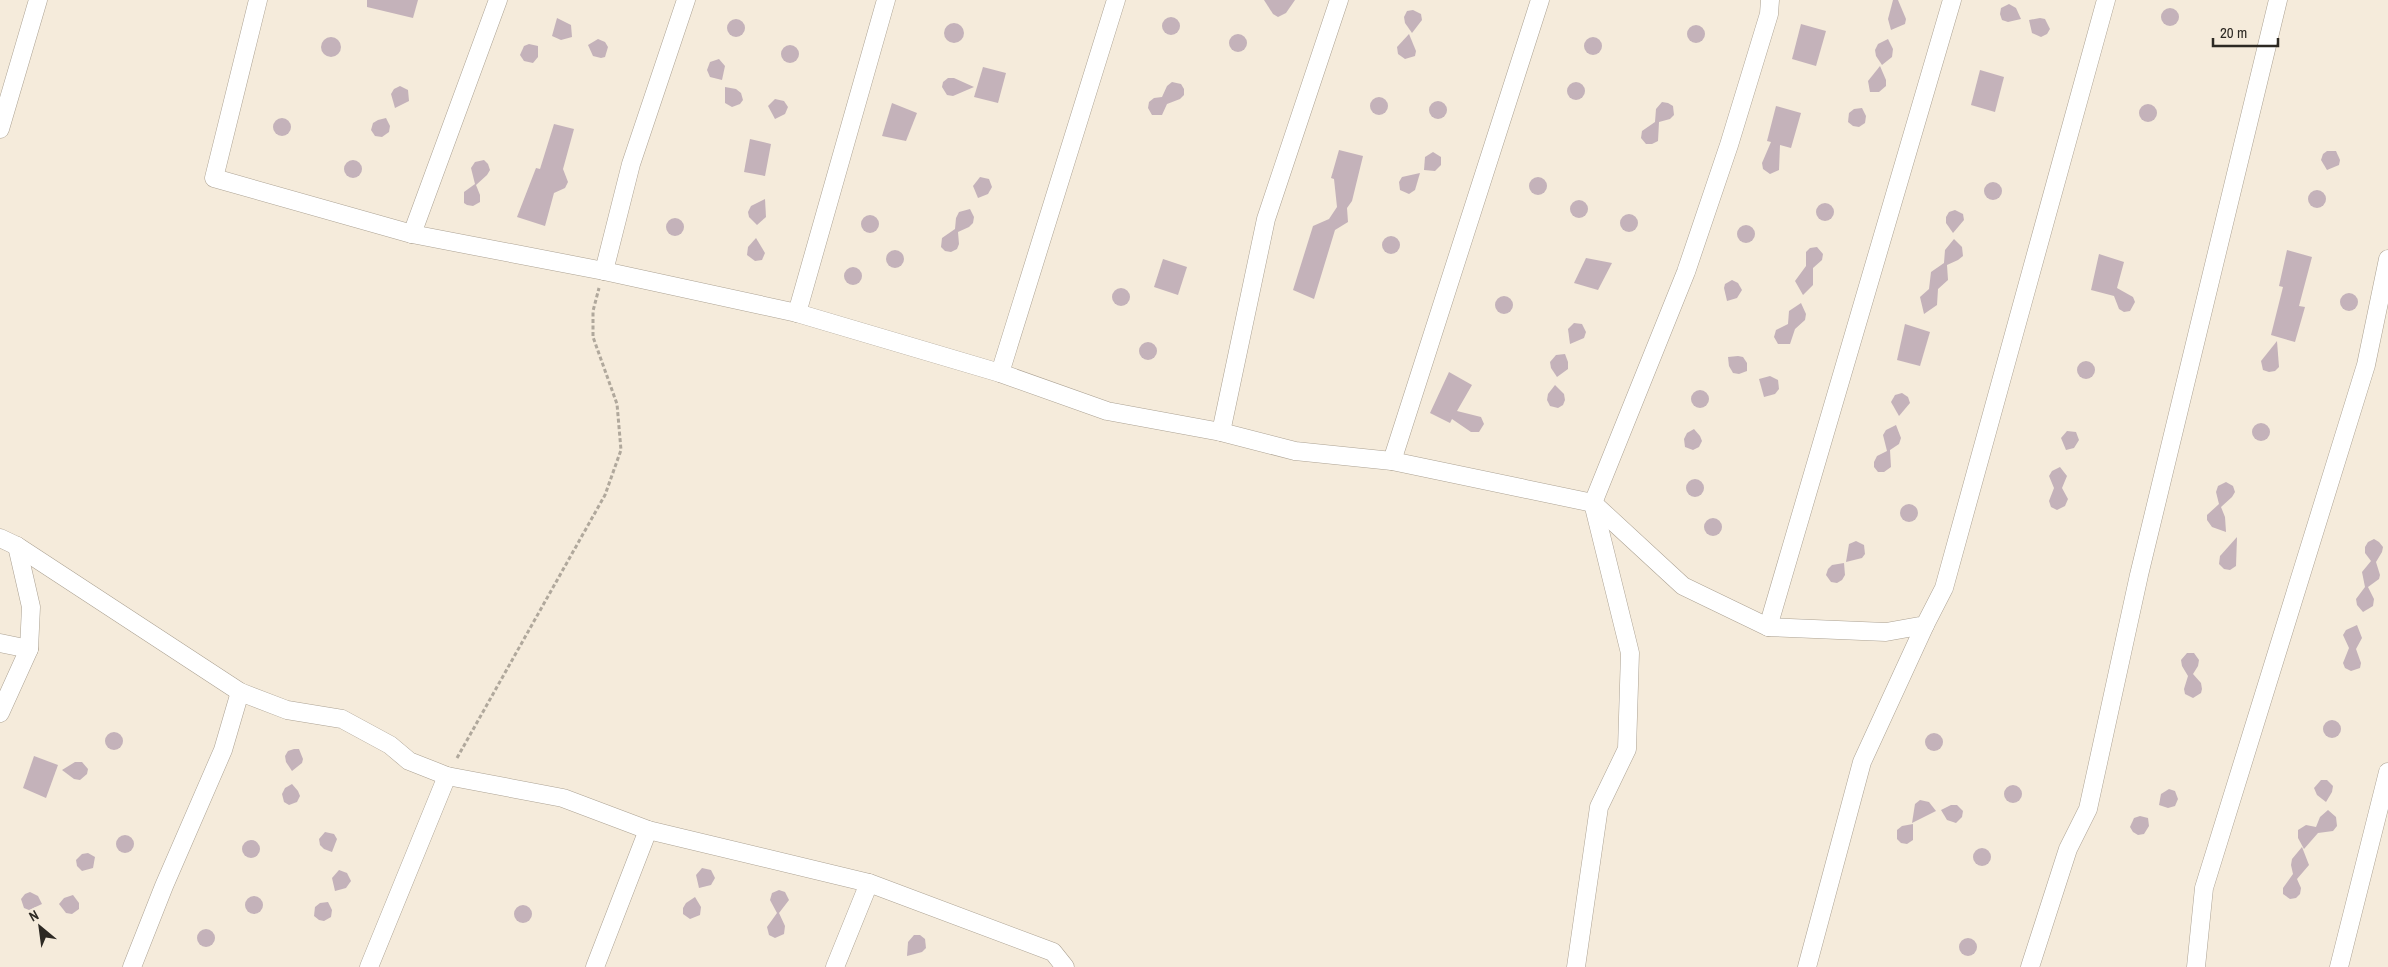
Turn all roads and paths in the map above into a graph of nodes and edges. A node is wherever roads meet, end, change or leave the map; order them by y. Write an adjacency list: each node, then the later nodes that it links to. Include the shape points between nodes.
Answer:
1 (38, 0): 13 (street)
2 (258, 0): 14 (street, via 214,178)
3 (498, 0): 14 (street)
4 (686, 0): 16 (street, via 631,164)
5 (886, 0): 17 (street)
6 (1116, 0): 18 (street)
7 (1339, 0): 19 (street, via 1266,219)
8 (1540, 0): 20 (street)
9 (1770, 0): 21 (street, via 1769,14 1729,145 1686,272)
10 (1952, 0): 25 (street)
11 (2106, 0): 24 (street, via 1944,588)
12 (2278, 0): 41 (street, via 2139,576 2088,809 2068,849)
13 (0, 129)
14 (412, 234): 16 (street)
15 (2388, 259): 42 (street, via 2366,365 2204,888)
16 (604, 271): 17 (street); 31 (path, via 593,311 593,337 617,404 622,450 605,495)
17 (797, 313): 18 (street)
18 (1000, 373): 19 (street, via 1107,411)
19 (1220, 432): 20 (street, via 1295,451)
20 (1392, 461): 21 (street)
21 (1593, 503): 25 (street, via 1682,586); 39 (street, via 1630,653 1627,749 1599,807)
22 (0, 538): 23 (street)
23 (17, 546): 27 (street, via 31,607); 28 (street)
24 (1926, 624): 25 (street, via 1886,632); 40 (street, via 1862,762)
25 (1768, 627)
26 (0, 643): 27 (street)
27 (29, 649): 29 (street)
28 (240, 692): 31 (street, via 287,710 342,719 390,745 409,761); 34 (street, via 223,750)
29 (0, 713)
30 (2388, 772): 43 (street)
31 (447, 776): 32 (street, via 563,798); 35 (street)
32 (648, 830): 33 (street); 36 (street)
33 (869, 883): 37 (street); 38 (street, via 1053,952)
34 (132, 967)
35 (369, 967)
36 (594, 967)
37 (835, 967)
38 (1064, 967)
39 (1576, 967)
40 (1808, 967)
41 (2030, 967)
42 (2196, 967)
43 (2339, 967)

